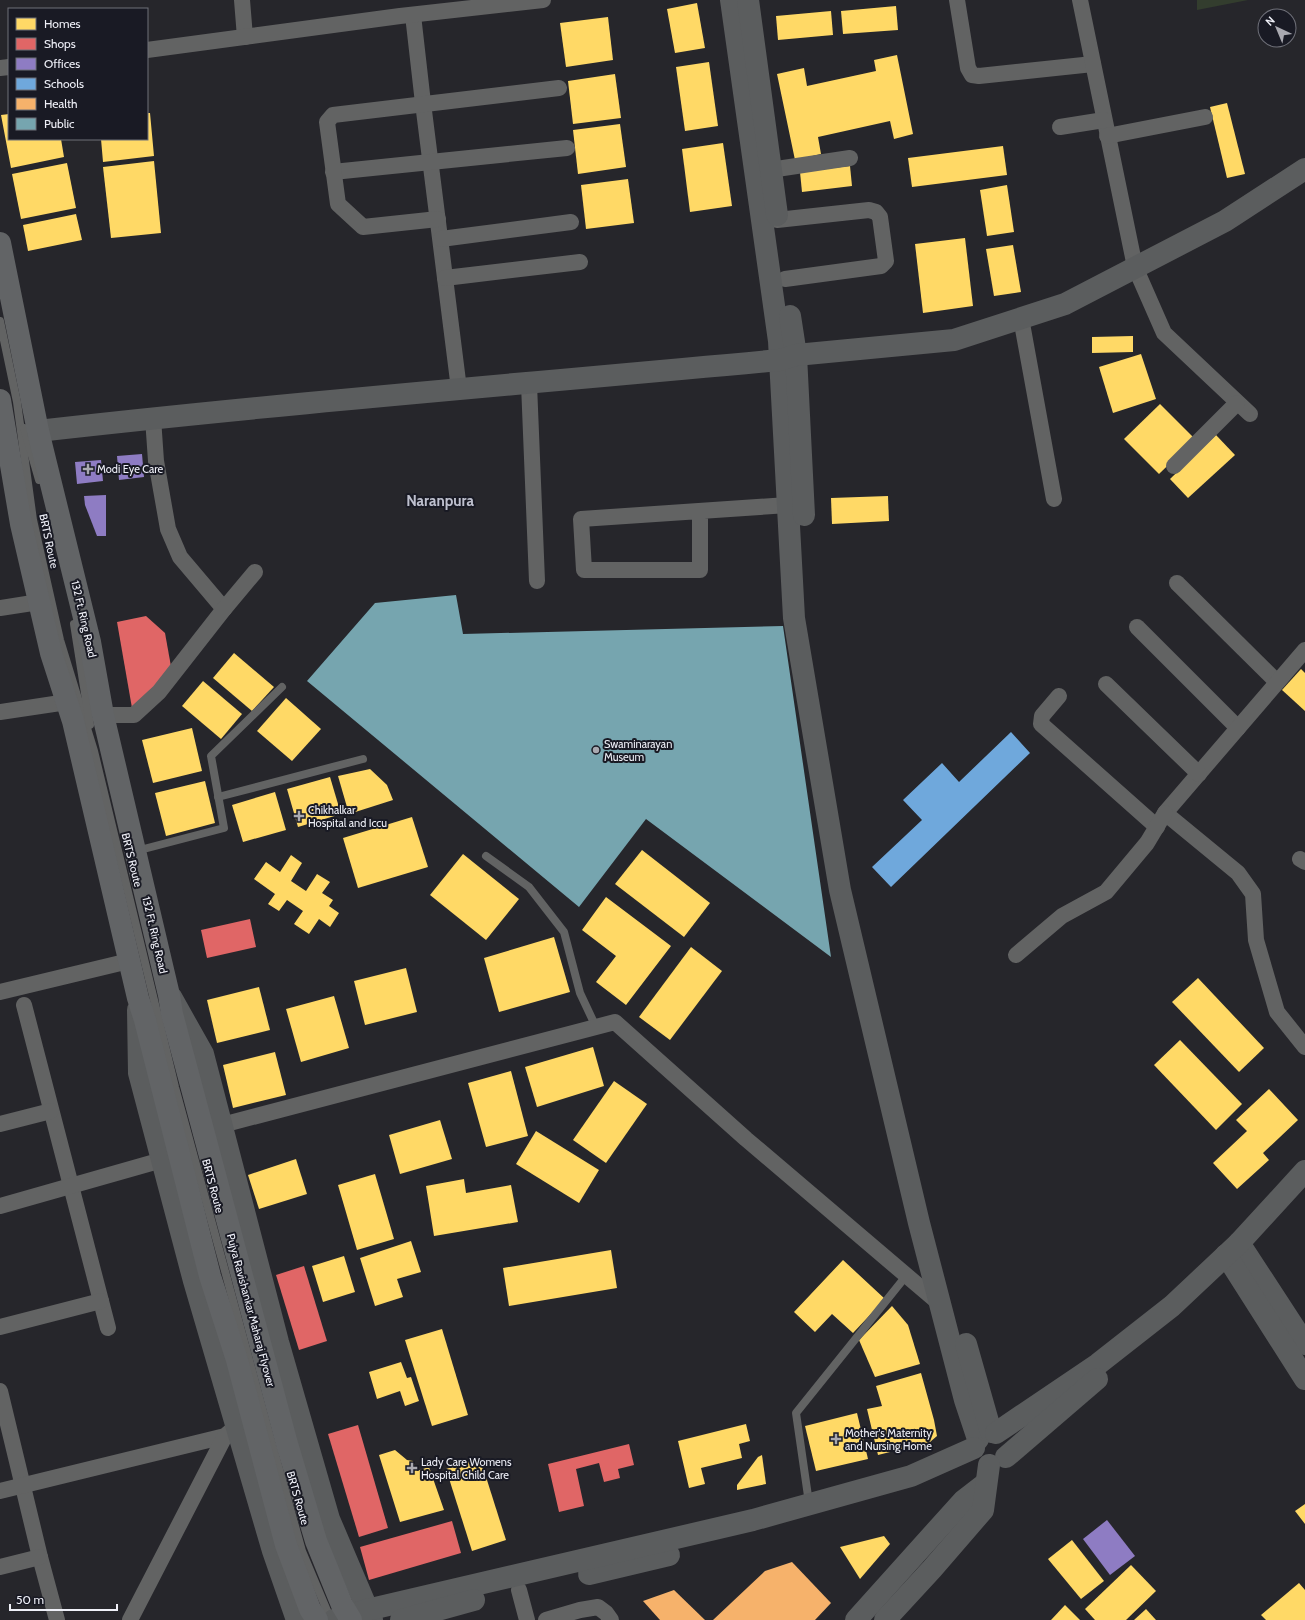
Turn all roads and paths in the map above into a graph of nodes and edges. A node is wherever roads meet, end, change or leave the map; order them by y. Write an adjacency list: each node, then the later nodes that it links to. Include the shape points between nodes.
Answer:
1 (242, 0): 9 (street)
2 (543, 0): 7 (street)
3 (731, 0): 34 (street, via 778,333)
4 (748, 0): 21 (street)
5 (958, 0): 11 (street, via 968,68 972,75)
6 (1080, 0): 11 (street)
7 (505, 3): 8 (street)
8 (413, 15): 9 (street); 13 (street)
9 (245, 36): 10 (street)
10 (148, 50)
11 (1093, 64): 16 (street)
12 (559, 88): 13 (street)
13 (422, 103): 19 (street); 22 (street, via 333,115 327,122)
14 (1205, 117): 16 (street)
15 (1060, 127): 16 (street)
16 (1106, 128): 29 (street)
17 (568, 148): 19 (street)
18 (850, 158): 21 (street)
19 (430, 163): 22 (street); 23 (street)
20 (1305, 169): 29 (street, via 1225,221)
21 (770, 170): 24 (street)
22 (333, 172): 23 (street, via 338,204 363,227)
23 (438, 219): 26 (street)
24 (777, 220): 31 (street); 31 (street, via 869,210 876,212 880,217 886,261 881,266)
25 (571, 222): 26 (street)
26 (441, 239): 30 (street)
27 (0, 243): 41 (main road, 132 Ft. Ring Road)
28 (580, 262): 30 (street)
29 (1135, 267): 32 (street, via 1065,304); 38 (street, via 1164,333)
30 (445, 278): 36 (street)
31 (785, 279): 34 (street)
32 (1021, 318): 34 (street, via 954,340); 44 (street)
33 (0, 321): 37 (lane, BRTS Route)
34 (788, 357): 35 (street); 45 (street); 98 (street, via 809,616 855,887)
35 (528, 384): 36 (street); 48 (street)
36 (459, 389): 40 (street)
37 (8, 401): 43 (lane, BRTS Route); 50 (main road, via 21,524); 64 (lane, BRTS Route, via 60,640)
38 (1237, 403): 39 (street); 42 (street)
39 (1250, 414)
40 (153, 418): 41 (street); 52 (street, via 156,461 168,529 180,557)
41 (38, 431): 62 (main road, 132 Ft. Ring Road, via 90,642)
42 (1174, 466)
43 (41, 486)
44 (1054, 499)
45 (788, 505): 46 (street); 91 (street, via 794,618 840,890)
46 (700, 511): 46 (street, via 582,519 584,570 700,570)
47 (255, 572): 52 (street)
48 (537, 581)
49 (1177, 583): 56 (street)
50 (39, 602): 51 (street); 60 (main road, via 51,653)
51 (0, 608)
52 (224, 609): 62 (street, via 159,692 134,715)
53 (72, 616): 64 (lane, BRTS Route, via 78,638)
54 (1136, 627): 63 (street)
55 (1305, 650): 56 (street)
56 (1277, 682): 63 (street)
57 (1106, 684): 66 (street)
58 (282, 687): 67 (lane, via 211,756)
59 (1059, 696): 69 (street, via 1042,716 1041,724)
60 (67, 702): 61 (street); 73 (main road)
61 (0, 712)
62 (103, 715): 70 (main road, 132 Ft. Ring Road)
63 (1238, 728): 66 (street)
64 (94, 751): 111 (lane, BRTS Route, via 175,1087 225,1275 302,1551)
65 (363, 759): 67 (lane)
66 (1199, 774): 68 (street)
67 (218, 797): 70 (lane, via 224,828)
68 (1165, 813): 69 (street); 79 (street, via 1238,873 1253,894 1256,940 1277,1012)
69 (1157, 827): 72 (street, via 1147,843 1106,892 1062,916)
70 (135, 852): 76 (main road, 132 Ft. Ring Road)
71 (486, 856): 78 (lane, via 529,887 564,932 580,993)
72 (1016, 955)
73 (129, 961): 74 (street); 75 (main road)
74 (0, 992)
75 (138, 998): 83 (street, via 139,1073); 110 (main road, via 146,1020 210,1276 236,1360 286,1544 310,1609)
76 (170, 1004): 82 (street, via 203,1054); 105 (main road, Pujya Ravishankar Maharaj Flyover, via 287,1444 316,1541 342,1605)
77 (24, 1005): 80 (street)
78 (596, 1027): 82 (street); 89 (street, via 615,1022 746,1139)
79 (1305, 1047)
80 (51, 1111): 81 (street); 85 (street)
81 (0, 1124)
82 (222, 1125): 105 (street, via 278,1342 329,1519)
83 (162, 1160): 85 (street); 97 (street)
84 (1305, 1171): 88 (street)
85 (70, 1186): 87 (street); 90 (street)
86 (1305, 1191): 88 (street)
87 (0, 1206)
88 (1237, 1255): 94 (street); 95 (street); 98 (street, via 1179,1314 1105,1372)
89 (906, 1276): 91 (street); 101 (lane, via 796,1413)
90 (101, 1301): 92 (street); 93 (street)
91 (940, 1304): 98 (street, via 965,1400)
92 (0, 1327)
93 (108, 1328)
94 (1305, 1344)
95 (1305, 1379)
96 (1, 1399): 99 (street)
97 (231, 1431): 99 (street); 108 (street); 109 (street)
98 (987, 1452): 101 (street); 104 (street, via 916,1488 632,1565); 106 (street, via 963,1501)
99 (23, 1485): 100 (street); 102 (street)
100 (0, 1491)
101 (809, 1504): 105 (street)
102 (40, 1558): 103 (street); 107 (street)
103 (0, 1567)
104 (519, 1590): 112 (street); 113 (street)
105 (363, 1617): 111 (street)
106 (871, 1617)
107 (58, 1620)
108 (130, 1620)
109 (297, 1620)
110 (317, 1620)
111 (333, 1620)
112 (401, 1620)
113 (527, 1620)
114 (546, 1620): 115 (street, via 598,1607)
115 (611, 1620)

